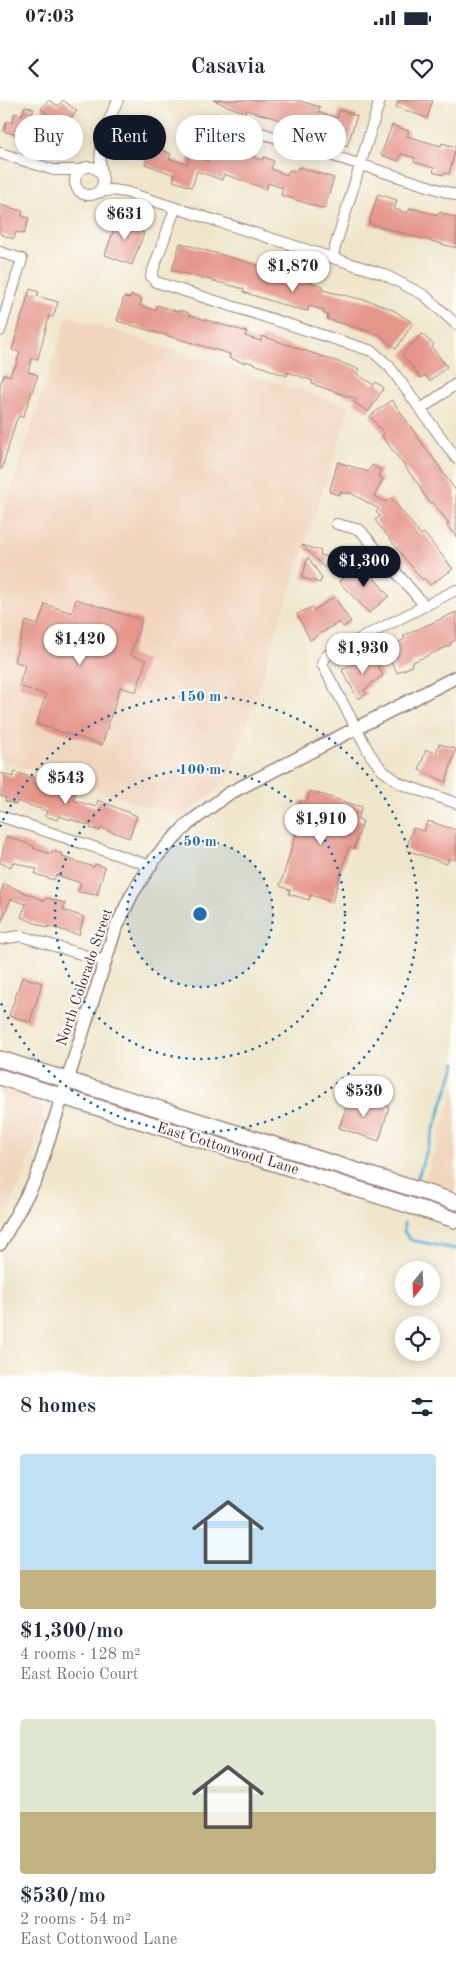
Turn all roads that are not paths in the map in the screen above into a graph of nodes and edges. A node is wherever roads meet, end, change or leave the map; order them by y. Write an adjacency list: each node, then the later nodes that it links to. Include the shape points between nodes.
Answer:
1 (118, 100): 3 (street)
2 (380, 100): 8 (street)
3 (112, 115)
4 (263, 134): 8 (street)
5 (0, 152): 9 (street)
6 (93, 156): 10 (street)
7 (99, 160): 11 (street)
8 (360, 165): 15 (street); 18 (street)
9 (54, 170): 10 (street); 12 (street)
10 (80, 170): 11 (street, via 95,168); 12 (street, via 75,180)
11 (102, 175): 13 (street); 14 (street, via 102,187)
12 (78, 189): 14 (street, via 84,194)
13 (126, 192): 14 (street); 16 (street)
14 (96, 193)
15 (456, 195)
16 (175, 209): 18 (street); 22 (street, via 151,276 156,282 372,352 390,366)
17 (0, 252): 20 (street, via 22,259)
18 (332, 257): 19 (street, via 383,274 424,295)
19 (456, 324)
20 (0, 331)
21 (456, 384): 22 (street)
22 (421, 410): 23 (street)
23 (456, 458)
24 (337, 524): 26 (street, via 360,530)
25 (456, 590): 26 (street)
26 (425, 606): 28 (street, via 326,656 322,664)
27 (456, 677): 28 (street, North Colorado Street)
28 (357, 727): 29 (street, via 374,759 391,778); 31 (street, North Colorado Street, via 228,794 188,824)
29 (456, 803)
30 (0, 816): 31 (street)
31 (151, 866): 33 (street, North Colorado Street, via 132,894)
32 (0, 938): 33 (street, via 21,936)
33 (104, 961): 36 (street, North Colorado Street)
34 (0, 1059): 36 (main road, East Cottonwood Lane)
35 (0, 1077): 37 (main road, East Cottonwood Lane)
36 (67, 1080): 37 (street, North Colorado Street); 38 (main road, East Cottonwood Lane)
37 (62, 1096): 39 (main road, East Cottonwood Lane); 40 (street, North Colorado Street, via 36,1179)
38 (456, 1202)
39 (456, 1220)
40 (0, 1244)

